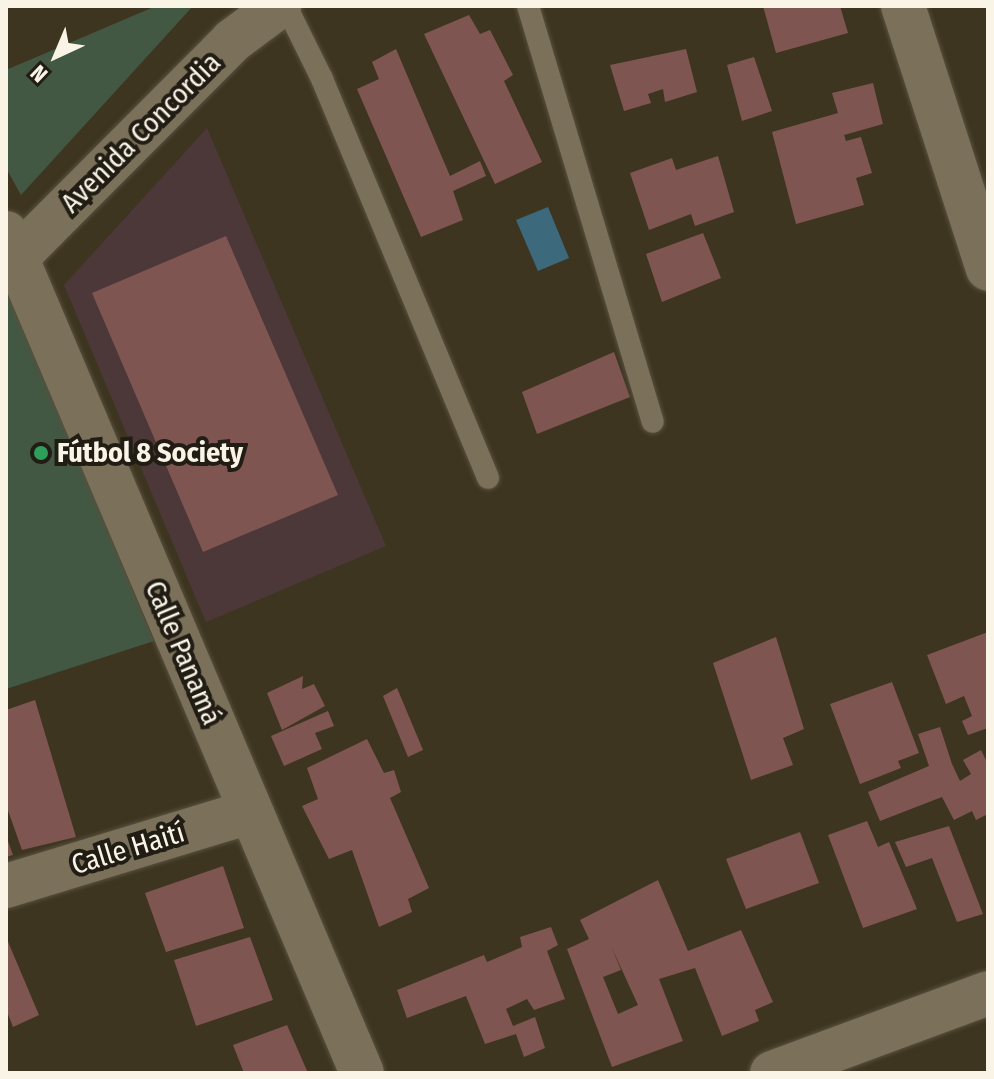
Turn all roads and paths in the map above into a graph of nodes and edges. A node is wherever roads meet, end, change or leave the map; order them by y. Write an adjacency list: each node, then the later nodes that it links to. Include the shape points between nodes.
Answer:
1 (279, 6): 5 (street, Avenida Concordia, via 232,41)
2 (286, 6): 8 (lane, via 322,79)
3 (528, 6): 7 (lane)
4 (903, 6): 6 (street)
5 (10, 251): 9 (street, Calle Panamá)
6 (988, 269)
7 (653, 422)
8 (488, 478)
9 (250, 812): 10 (street, Calle Haití); 13 (street, Calle Panamá)
10 (6, 886)
11 (988, 993): 12 (street)
12 (786, 1070)
13 (362, 1073)

